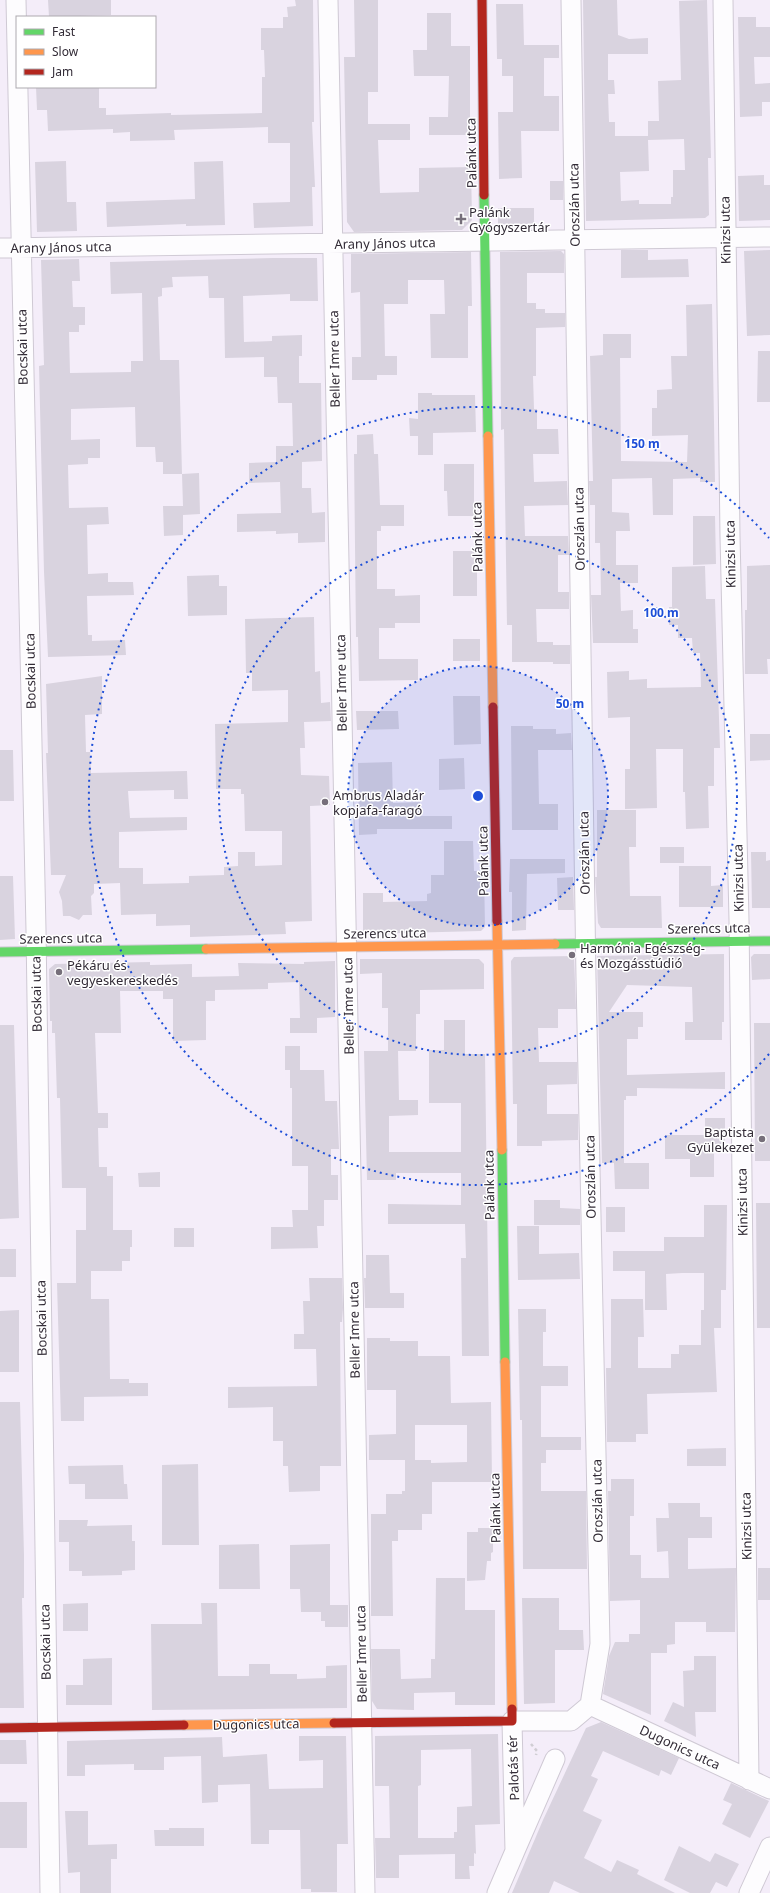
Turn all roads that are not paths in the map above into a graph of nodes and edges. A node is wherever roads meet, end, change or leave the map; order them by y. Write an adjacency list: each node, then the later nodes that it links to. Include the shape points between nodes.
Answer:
1 (16, 0): 6 (street, Bocskai utca)
2 (328, 0): 12 (street, Beller Imre utca)
3 (482, 0): 11 (street, Palánk utca)
4 (571, 0): 10 (street, Oroszlán utca)
5 (723, 0): 9 (street, Kinizsi utca)
6 (16, 16)
7 (17, 88): 14 (street, Bocskai utca)
8 (770, 237): 9 (street, Arany János utca)
9 (725, 238): 10 (street, Arany János utca); 15 (street, Kinizsi utca)
10 (574, 240): 11 (street, Arany János utca); 17 (street, Oroszlán utca)
11 (485, 241): 12 (street, Arany János utca); 18 (street, Palánk utca)
12 (332, 243): 14 (street, Arany János utca); 19 (street, Beller Imre utca)
13 (0, 248): 14 (street, Arany János utca)
14 (20, 248): 21 (street, Bocskai utca)
15 (739, 941): 16 (street, Szerencs utca); 17 (street, Szerencs utca); 28 (street, Kinizsi utca)
16 (770, 941)
17 (586, 943): 18 (street, Szerencs utca); 22 (street, Oroszlán utca, via 600,1644)
18 (498, 945): 19 (street, Szerencs utca); 23 (street, Palánk utca)
19 (347, 947): 21 (street, Szerencs utca); 24 (street, Beller Imre utca)
20 (0, 952): 21 (street, Szerencs utca)
21 (36, 952): 26 (street, Bocskai utca)
22 (590, 1705): 23 (street, Palotás tér, via 571,1721); 28 (street, Dugonics utca)
23 (512, 1721): 24 (street, Dugonics utca); 31 (street, Palotás tér)
24 (362, 1723): 26 (street, Dugonics utca); 33 (street, Beller Imre utca)
25 (0, 1728): 26 (street, Dugonics utca)
26 (47, 1728): 32 (street, Bocskai utca)
27 (556, 1760): 31 (street, Palotás tér)
28 (749, 1780): 29 (street, Dugonics utca)
29 (770, 1789)
30 (770, 1847): 35 (street)
31 (515, 1851): 34 (street, Palotás tér)
32 (50, 1893)
33 (365, 1893)
34 (497, 1893)
35 (749, 1893)

